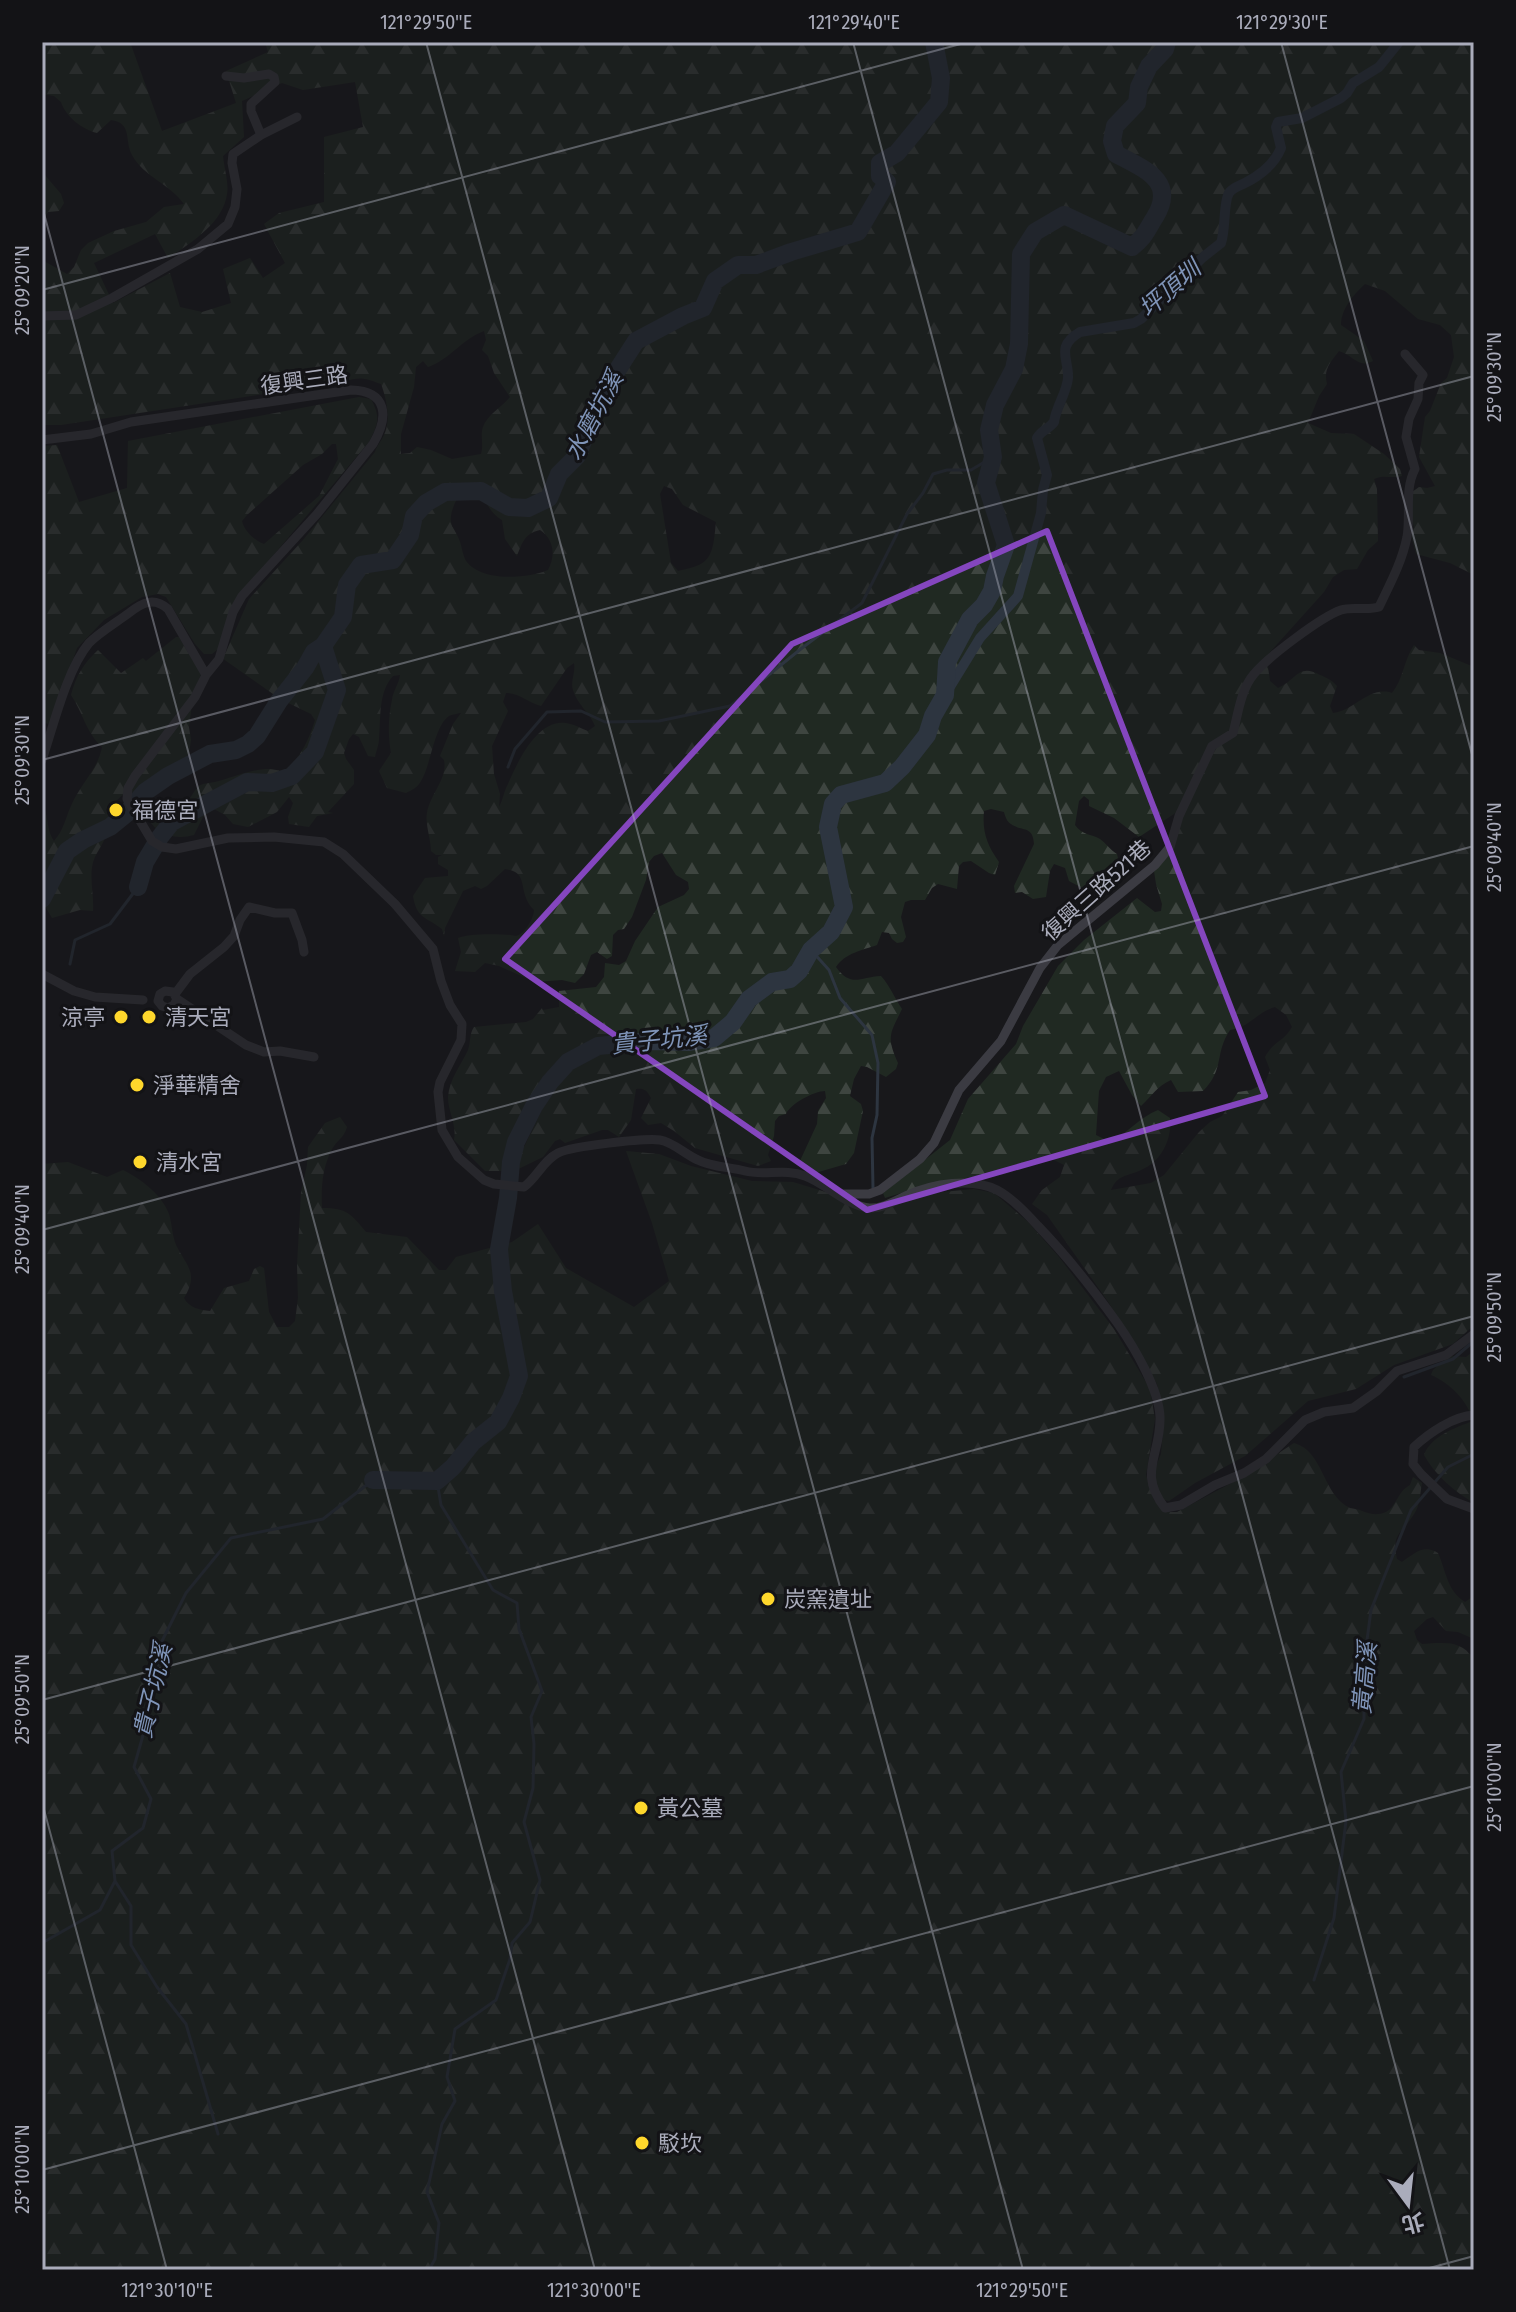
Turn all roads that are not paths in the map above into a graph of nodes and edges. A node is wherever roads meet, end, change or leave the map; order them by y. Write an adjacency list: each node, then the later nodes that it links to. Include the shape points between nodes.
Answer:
1 (226, 76): 3 (street, via 274,77 275,82 251,104)
2 (297, 117): 3 (street)
3 (261, 135): 4 (street, via 233,154 235,207 228,224 198,249 76,315)
4 (42, 316)
5 (1405, 354): 13 (street, 復興三路521巷, via 1423,375 1406,437 1415,469 1409,481 1402,559 1379,607 1343,609 1291,641 1253,674 1233,733 1212,746 1170,847 1058,945 1001,1041 959,1090 934,1143 920,1159 880,1190)
6 (42, 440): 7 (street, 復興三路, via 351,390 366,390 380,404 384,416 373,444 242,596 219,659)
7 (206, 675): 8 (street, via 168,609 153,601 139,606 89,644 72,673); 13 (street, 復興三路, via 128,788 135,814 162,847 228,838 324,842 395,904 433,949 450,1005 462,1024 461,1040 438,1092 442,1130 458,1157 484,1180 524,1187 559,1153 662,1140 700,1162 751,1173 803,1175)
8 (42, 760)
9 (304, 952): 12 (street, via 292,913 249,907 234,936 190,974 176,996 246,1045)
10 (42, 974): 11 (street, via 95,997)
11 (143, 1000)
12 (314, 1057)
13 (840, 1194): 14 (street, via 851,1204 872,1208 928,1187 979,1185 997,1190 1023,1210 1120,1327 1154,1388 1160,1415 1149,1474 1165,1508 1244,1473 1305,1420 1353,1408 1397,1371 1446,1355)
14 (1474, 1334)
15 (1474, 1415): 16 (street, via 1463,1415 1420,1441 1413,1464 1447,1499)
16 (1474, 1509)

